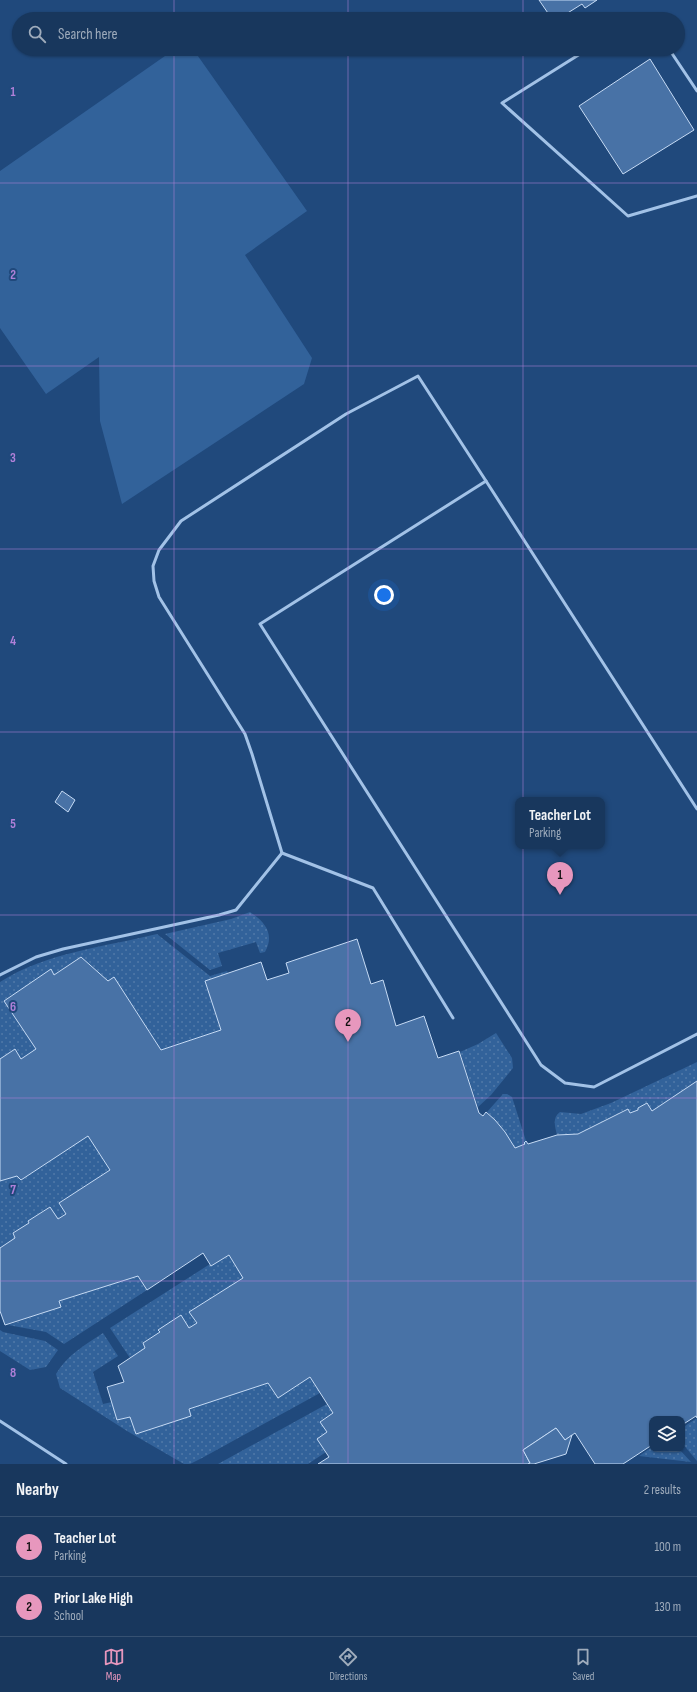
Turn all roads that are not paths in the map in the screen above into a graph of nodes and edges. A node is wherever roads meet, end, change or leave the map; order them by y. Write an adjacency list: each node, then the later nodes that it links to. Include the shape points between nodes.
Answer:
1 (577, 56): 4 (lane, via 502,103 628,216)
2 (674, 56): 3 (lane)
3 (697, 91)
4 (697, 196)
5 (486, 481): 6 (lane); 7 (lane, via 418,376 346,414 181,521 159,550 153,566 159,597 245,734); 10 (lane, via 260,624 541,1065 566,1083 594,1087)
6 (697, 809)
7 (282, 854): 8 (lane, via 236,910 63,949 36,957); 9 (lane, via 373,888)
8 (0, 975)
9 (454, 1018)
10 (697, 1034)
11 (0, 1421): 12 (lane)
12 (66, 1464)

